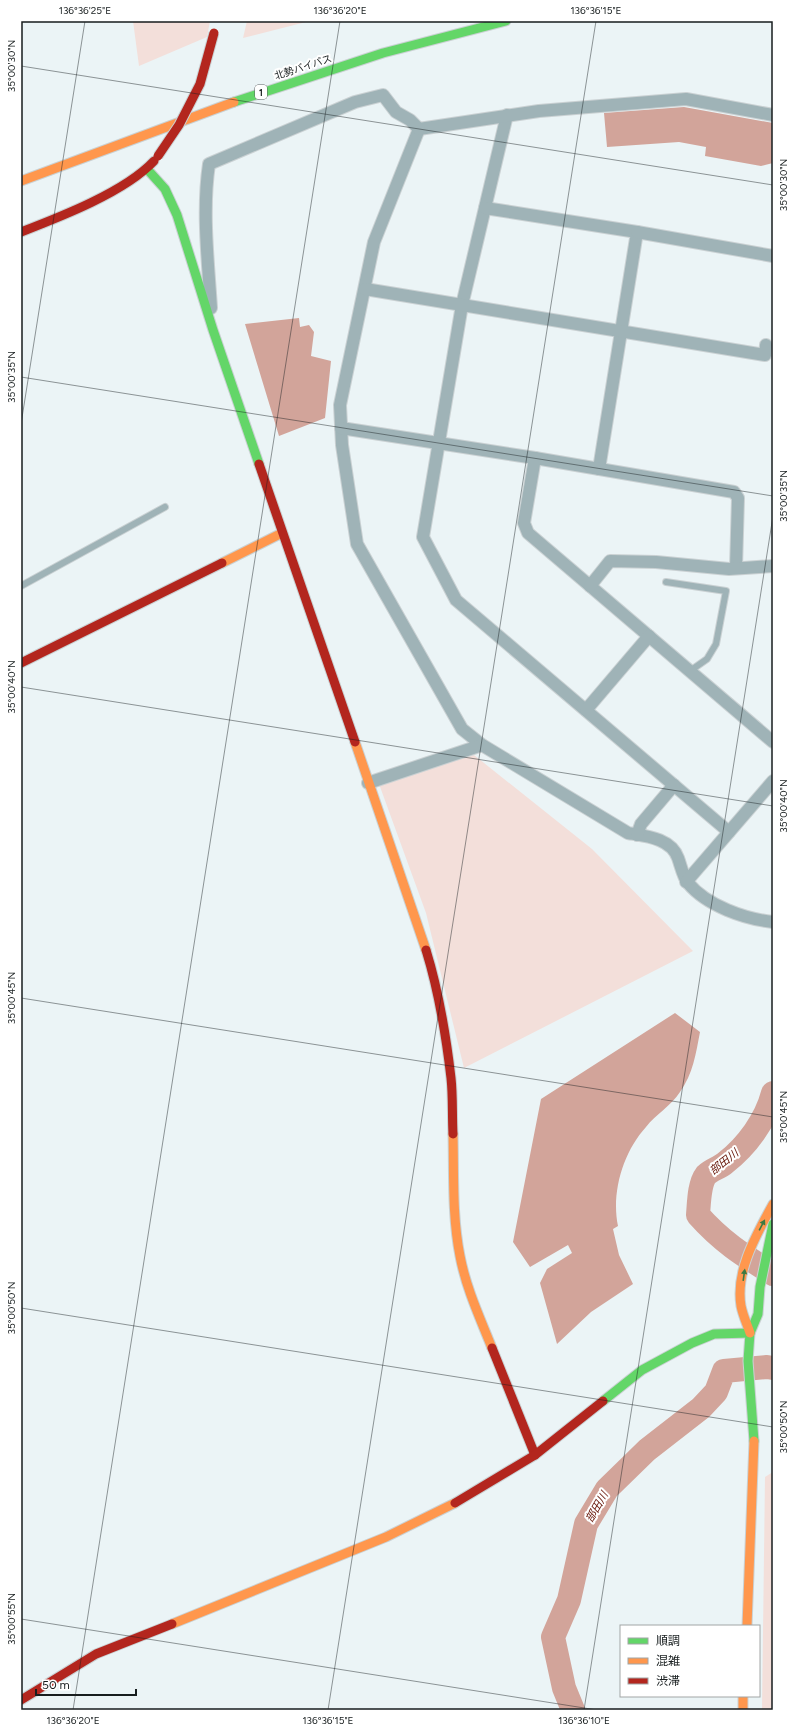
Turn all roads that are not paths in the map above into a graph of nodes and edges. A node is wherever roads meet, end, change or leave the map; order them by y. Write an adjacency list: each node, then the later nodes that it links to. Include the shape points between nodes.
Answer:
1 (216, 21): 6 (main road, bridge, via 197,91 179,125)
2 (506, 21): 7 (main road, 北勢バイパス / 1, via 371,57 268,90)
3 (507, 115): 4 (street, via 686,99); 5 (street); 8 (street)
4 (773, 115)
5 (419, 129): 12 (street, via 374,242); 14 (street, via 396,112 383,95 355,102 210,164 207,179 206,238)
6 (148, 169): 9 (main road, via 82,207); 14 (main road, via 165,189 177,215)
7 (21, 181)
8 (485, 208): 10 (street); 13 (street)
9 (21, 232)
10 (637, 232): 11 (street); 15 (street)
11 (773, 256)
12 (365, 289): 13 (street); 17 (street, via 340,405)
13 (462, 305): 15 (street); 18 (street)
14 (213, 330): 22 (main road)
15 (621, 331): 16 (street, via 765,355); 20 (street)
16 (766, 345)
17 (341, 428): 18 (street); 33 (street, via 357,544 462,729)
18 (438, 442): 19 (street); 31 (street, via 423,537 456,600)
19 (535, 458): 20 (street); 27 (street, via 524,523 528,533)
20 (599, 469): 24 (street, via 734,492 738,498)
21 (165, 507): 26 (lane)
22 (282, 533): 29 (main road); 35 (main road)
23 (773, 566): 24 (street)
24 (736, 568): 27 (street, via 610,561)
25 (666, 582): 30 (lane, via 726,591 716,644 707,659)
26 (21, 586)
27 (590, 586): 28 (street)
28 (649, 636): 30 (street); 31 (street)
29 (21, 663)
30 (690, 671): 32 (street)
31 (586, 710): 36 (street)
32 (773, 742)
33 (482, 745): 35 (street); 38 (street, via 628,833)
34 (773, 781): 37 (street)
35 (368, 783): 44 (main road, via 422,936 443,1022 450,1078 455,1218 460,1256 475,1307)
36 (674, 785): 37 (street); 38 (street, via 640,824)
37 (729, 832): 39 (street)
38 (637, 835): 39 (street, via 654,837 669,846 677,855)
39 (686, 882): 40 (street, via 696,892 739,916)
40 (773, 922)
41 (773, 1204): 43 (main road, one-way to 41, via 741,1304 744,1270 751,1246)
42 (773, 1224): 43 (main road, via 760,1286 758,1314)
43 (750, 1333): 44 (main road, via 714,1334 649,1366); 45 (main road, via 748,1361 755,1449)
44 (535, 1455): 47 (main road, via 465,1498 386,1537 96,1654)
45 (747, 1625)
46 (743, 1697): 48 (main road)
47 (21, 1700)
48 (742, 1710)

